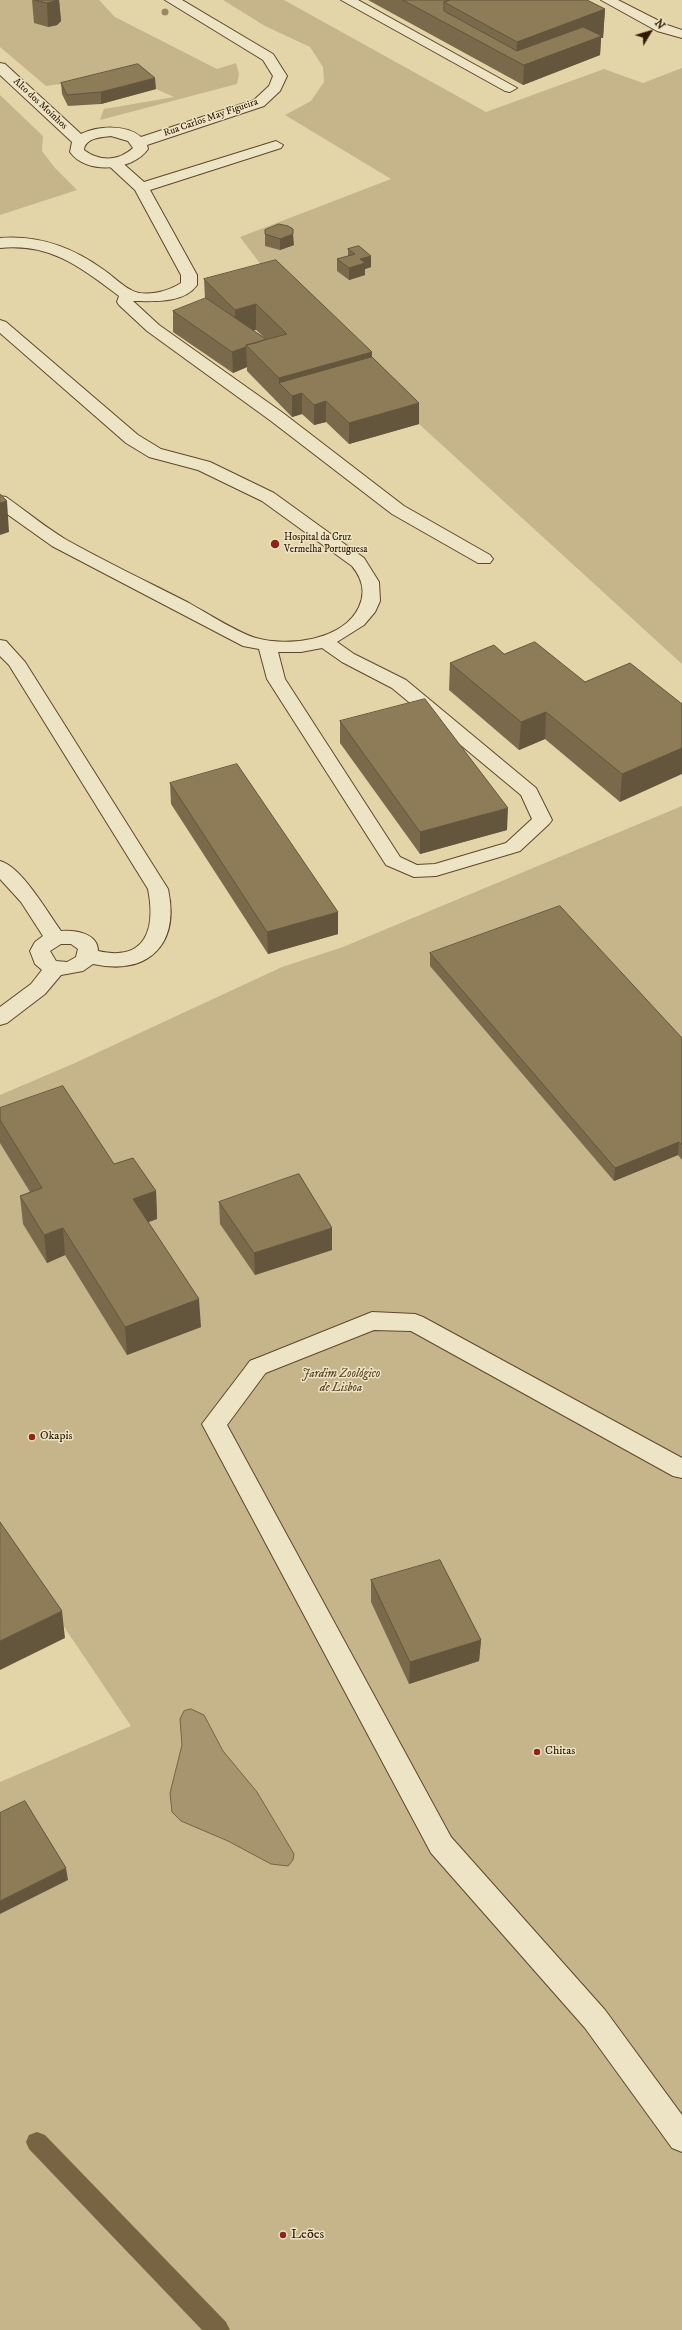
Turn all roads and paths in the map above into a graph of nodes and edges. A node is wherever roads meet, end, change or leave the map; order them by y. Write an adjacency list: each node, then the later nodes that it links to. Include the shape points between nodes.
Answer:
1 (172, 0): 8 (street, Rua Carlos May Figueira, via 268,57 280,76 275,88 259,103)
2 (348, 0): 6 (street)
3 (608, 0): 4 (street, via 662,28)
4 (682, 34)
5 (0, 67): 7 (street, Alto dos Moinhos)
6 (510, 88)
7 (80, 141): 8 (street, via 99,133 111,132 129,135); 10 (street, via 76,147 82,157)
8 (140, 142): 10 (street, via 140,149 135,155 126,160)
9 (276, 145): 11 (street)
10 (113, 162): 11 (street)
11 (141, 188): 13 (street, via 189,275 189,285 165,296)
12 (0, 243): 13 (street, via 24,241 55,247 90,267)
13 (127, 295): 16 (street, via 125,302 153,328 277,417 398,510)
14 (0, 325): 17 (street, via 132,440 155,453 204,466 268,497 358,562 368,576 372,590 370,604 360,619)
15 (0, 501): 19 (street, via 58,542 235,636)
16 (484, 559)
17 (324, 641): 19 (street, via 303,646); 19 (street, via 348,658 399,684 529,792 542,820 513,847 436,870 414,871 394,861 276,679)
18 (0, 645): 22 (street, via 16,662 158,889 163,908 162,925 155,940 144,952 124,960)
19 (267, 646)
20 (0, 867): 21 (street, via 28,897)
21 (55, 938): 22 (street, via 77,938 88,946); 23 (street, via 43,946 40,957 49,966)
22 (89, 956): 23 (street, via 72,968)
23 (56, 968): 24 (street, via 38,989)
24 (0, 1018)
25 (682, 1469): 26 (street, via 415,1323 372,1321 258,1367 214,1424 441,1845 595,2019)
26 (682, 2138)

